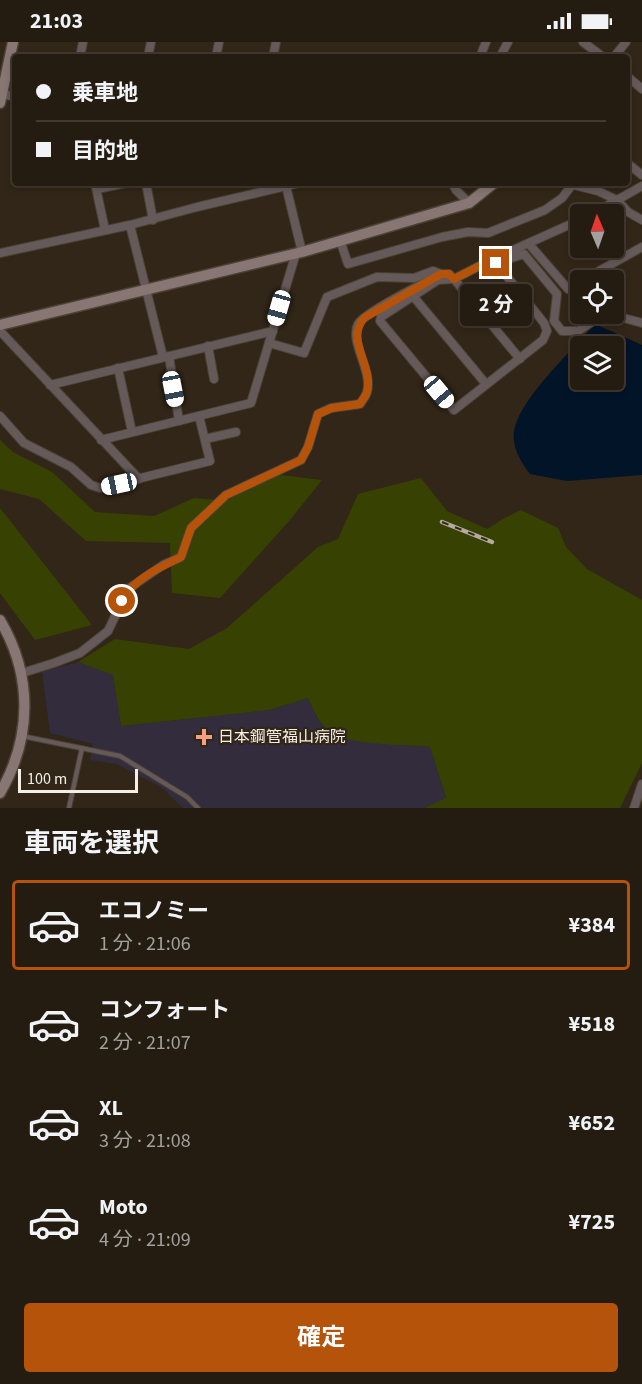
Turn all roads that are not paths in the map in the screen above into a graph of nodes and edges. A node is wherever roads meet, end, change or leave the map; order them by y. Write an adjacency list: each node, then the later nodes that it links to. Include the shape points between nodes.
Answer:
1 (13, 42): 8 (street)
2 (584, 42): 4 (street)
3 (626, 42): 5 (street)
4 (599, 54)
5 (616, 54)
6 (630, 78): 7 (street)
7 (642, 88)
8 (1, 98)
9 (630, 165): 10 (street)
10 (642, 175)
11 (96, 186): 26 (street)
12 (147, 186): 22 (street)
13 (286, 186): 22 (street); 30 (street)
14 (454, 186): 20 (street)
15 (490, 186): 20 (street)
16 (569, 186): 27 (street, via 562,198 545,210 488,233 442,237 348,264)
17 (578, 186): 19 (street)
18 (642, 186): 19 (street)
19 (617, 200): 21 (street); 23 (street)
20 (469, 203): 27 (street)
21 (610, 204)
22 (153, 220): 24 (street)
23 (642, 220)
24 (130, 225): 26 (street); 37 (street)
25 (570, 225): 28 (street)
26 (105, 230): 31 (street)
27 (340, 240): 30 (street)
28 (529, 244): 32 (street); 36 (street)
29 (642, 247): 33 (street)
30 (299, 252): 37 (street); 42 (street)
31 (0, 253)
32 (494, 261): 35 (street); 39 (street, via 524,254 557,294 554,321 562,331 578,331 609,314); 46 (street, via 547,332)
33 (601, 270)
34 (441, 274): 35 (street); 43 (street, via 432,271 414,278 377,277 332,294 327,297 304,353); 60 (street, via 374,310 358,325 356,334 368,376 367,393 360,404 318,414 301,460 226,495 191,528 181,557 128,590 108,631 80,653)
35 (454, 279): 38 (street, via 438,280); 46 (street)
36 (570, 288)
37 (145, 291): 40 (street); 45 (street)
38 (413, 296): 49 (street); 49 (street, via 380,321 454,410)
39 (642, 323)
40 (0, 325)
41 (0, 331): 50 (street)
42 (273, 331): 43 (street); 44 (street)
43 (269, 343): 52 (street, via 251,403)
44 (208, 346): 45 (street); 48 (street)
45 (166, 356): 47 (street); 53 (street)
46 (520, 358): 49 (street)
47 (118, 368): 50 (street); 54 (street)
48 (214, 379)
49 (486, 384)
50 (50, 385): 56 (street)
51 (0, 416): 58 (street, via 24,443 71,467 91,485 100,488)
52 (199, 416): 53 (street); 57 (street)
53 (179, 421): 54 (street)
54 (132, 432): 56 (street)
55 (236, 432): 57 (street)
56 (101, 440): 58 (street)
57 (205, 440): 58 (street, via 210,461)
58 (139, 480)
59 (0, 620): 60 (street, via 13,643)
60 (22, 673): 61 (street, via 25,695)
61 (21, 736): 62 (lane); 64 (street, via 9,778)
62 (82, 748): 65 (lane); 66 (lane, via 120,756 187,797)
63 (642, 784): 67 (street)
64 (0, 793)
65 (69, 808)
66 (198, 808)
67 (634, 808)

